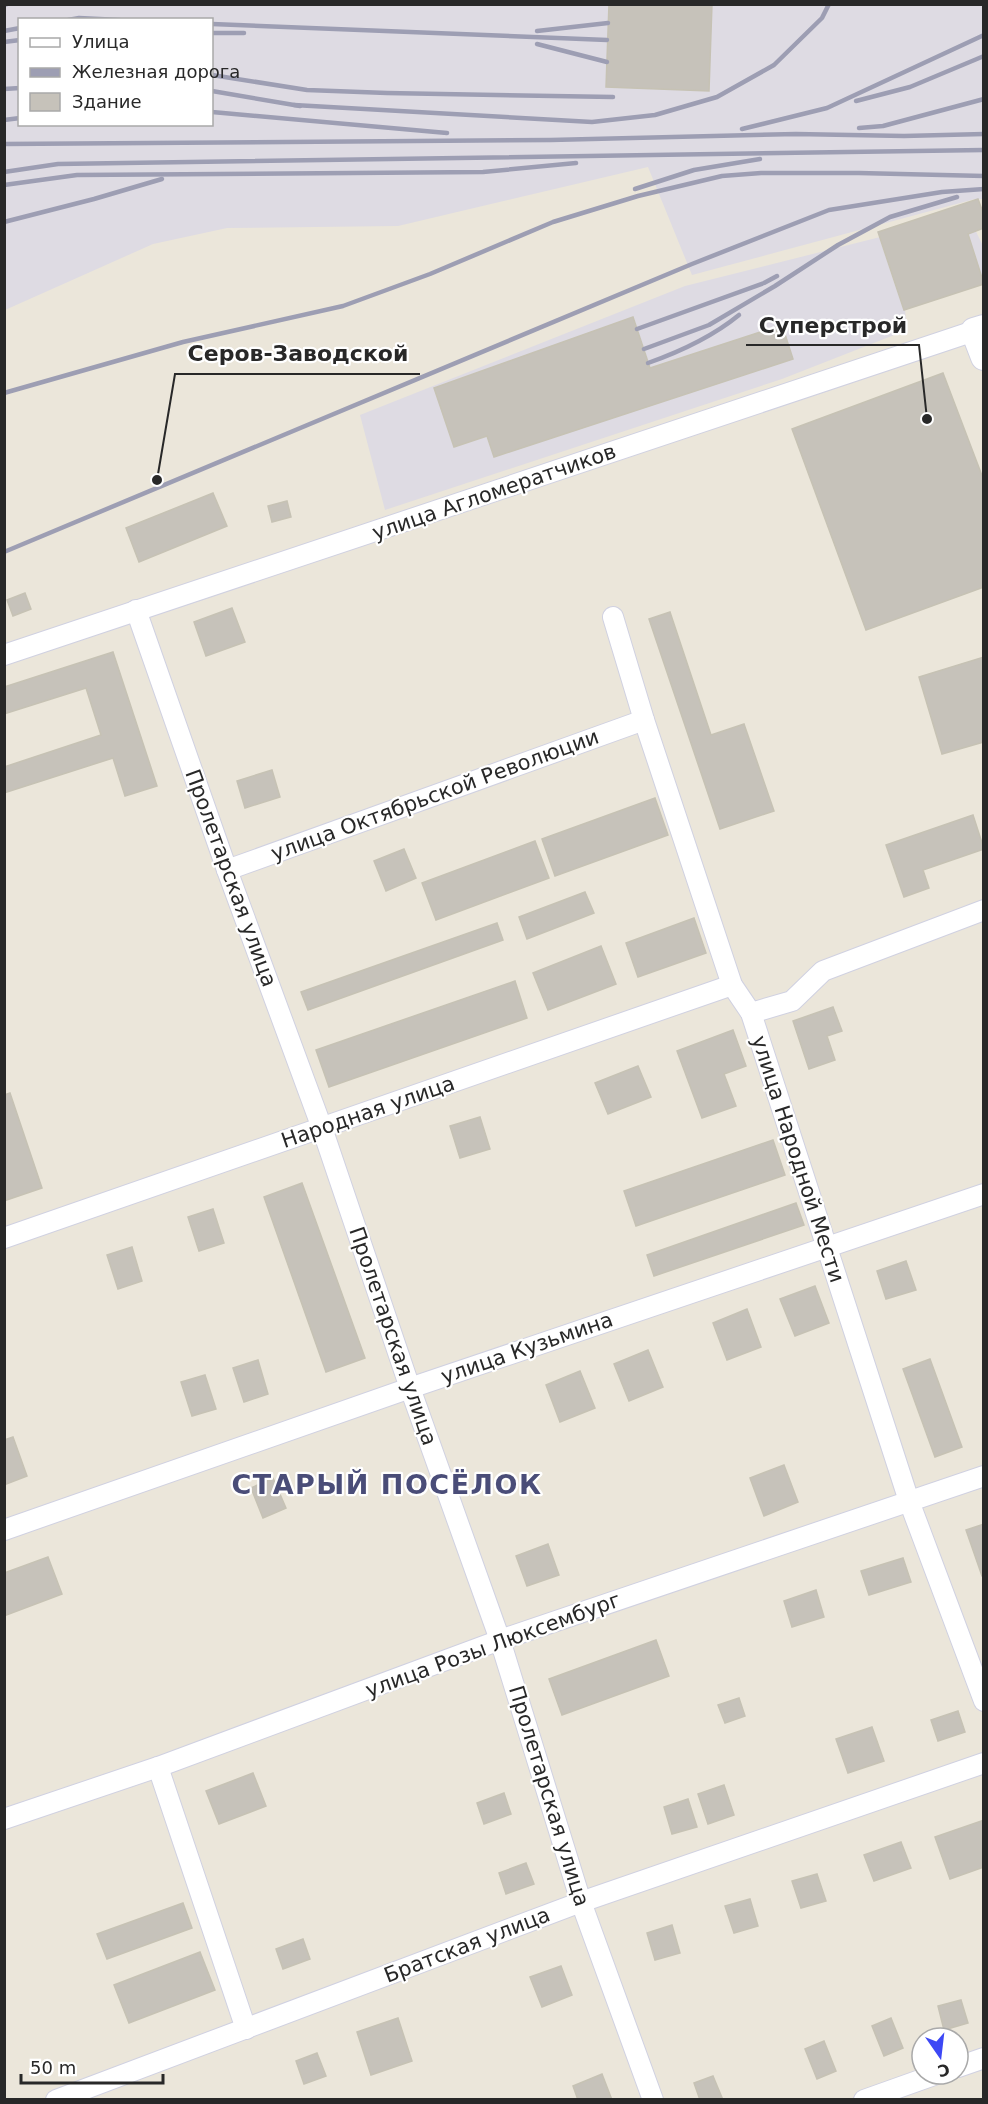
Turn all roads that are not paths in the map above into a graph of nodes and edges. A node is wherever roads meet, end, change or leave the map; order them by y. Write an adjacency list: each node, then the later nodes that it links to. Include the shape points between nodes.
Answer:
1 (979, 329): 2 (street); 3 (street, улица Агломератчиков)
2 (984, 357)
3 (136, 610): 5 (street, улица Агломератчиков); 7 (street, Пролетарская улица)
4 (613, 617): 6 (street, улица Народной Мести)
5 (4, 655)
6 (644, 720): 7 (street, улица Октябрьской Революции); 9 (street, улица Народной Мести)
7 (227, 870): 11 (street, Пролетарская улица)
8 (984, 910): 10 (street, via 824,971 792,1000)
9 (732, 985): 10 (street, улица Народной Мести); 11 (street, Народная улица)
10 (751, 1013): 14 (street, улица Народной Мести)
11 (322, 1128): 13 (street, Народная улица); 15 (street, Пролетарская улица)
12 (984, 1194): 14 (street, улица Кузьмина)
13 (4, 1238)
14 (826, 1246): 15 (street, улица Кузьмина); 17 (street, улица Народной Мести)
15 (410, 1388): 18 (street, улица Кузьмина); 19 (street, Пролетарская улица)
16 (984, 1476): 17 (street, улица Розы Люксембург)
17 (909, 1501): 19 (street, улица Розы Люксембург); 20 (street, улица Народной Мести)
18 (4, 1530)
19 (500, 1640): 22 (street, улица Розы Люксембург); 24 (street, Пролетарская улица)
20 (984, 1701)
21 (984, 1763): 24 (street, Братская улица)
22 (158, 1767): 23 (street, улица Розы Люксембург); 25 (street)
23 (4, 1819)
24 (581, 1902): 25 (street, Братская улица); 28 (street, Пролетарская улица)
25 (246, 2030): 27 (street, Братская улица)
26 (910, 2084): 29 (street)
27 (56, 2100)
28 (653, 2100)
29 (864, 2100)

